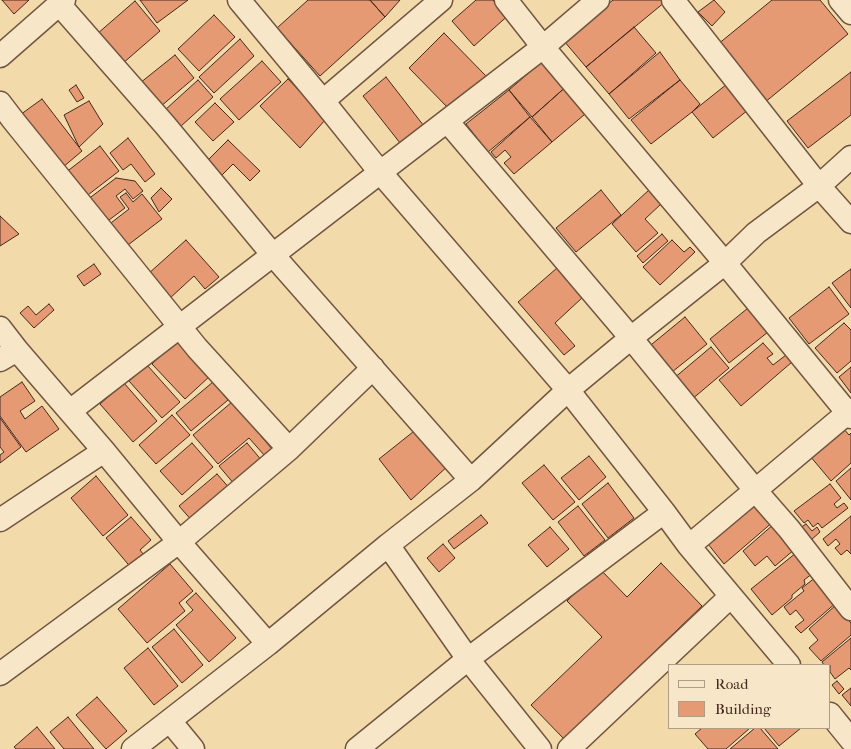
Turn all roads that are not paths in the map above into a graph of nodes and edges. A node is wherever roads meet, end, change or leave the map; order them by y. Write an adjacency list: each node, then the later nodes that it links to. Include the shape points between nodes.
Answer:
1 (239, 0): 11 (street)
2 (441, 0): 11 (street)
3 (506, 0): 9 (street)
4 (598, 0): 9 (street)
5 (673, 0): 16 (street)
6 (840, 0): 8 (street)
7 (62, 2): 10 (street); 18 (street)
8 (851, 13)
9 (543, 47): 13 (street); 19 (street)
10 (0, 56)
11 (323, 101): 15 (street)
12 (0, 103): 20 (street)
13 (447, 121): 15 (street); 22 (street)
14 (851, 157): 16 (street)
15 (380, 172): 18 (street); 25 (street)
16 (818, 186): 17 (street); 19 (street, via 756,233)
17 (851, 222)
18 (273, 255): 20 (street); 24 (street)
19 (725, 263): 22 (street); 27 (street)
20 (180, 326): 26 (street); 28 (street)
21 (0, 328): 23 (street)
22 (631, 338): 25 (street); 31 (street)
23 (9, 355): 26 (street)
24 (373, 368): 28 (street); 30 (street)
25 (568, 390): 30 (street); 32 (street)
26 (70, 411): 29 (street)
27 (850, 413): 31 (street)
28 (289, 449): 34 (street)
29 (104, 452): 33 (street); 34 (street)
30 (471, 480): 35 (street)
31 (755, 490): 36 (street); 38 (street)
32 (664, 512): 36 (street); 40 (street)
33 (0, 520)
34 (178, 542): 39 (street); 42 (street)
35 (388, 545): 39 (street); 40 (street)
36 (689, 546): 37 (street)
37 (731, 596): 41 (street); 50 (street)
38 (851, 609)
39 (268, 644): 44 (street)
40 (468, 659): 48 (street); 49 (street)
41 (788, 664)
42 (0, 674)
43 (831, 715): 45 (street)
44 (170, 721): 46 (street); 47 (street)
45 (851, 740): 51 (street)
46 (133, 749)
47 (193, 749)
48 (357, 749)
49 (540, 749)
50 (568, 749)
51 (842, 749)

